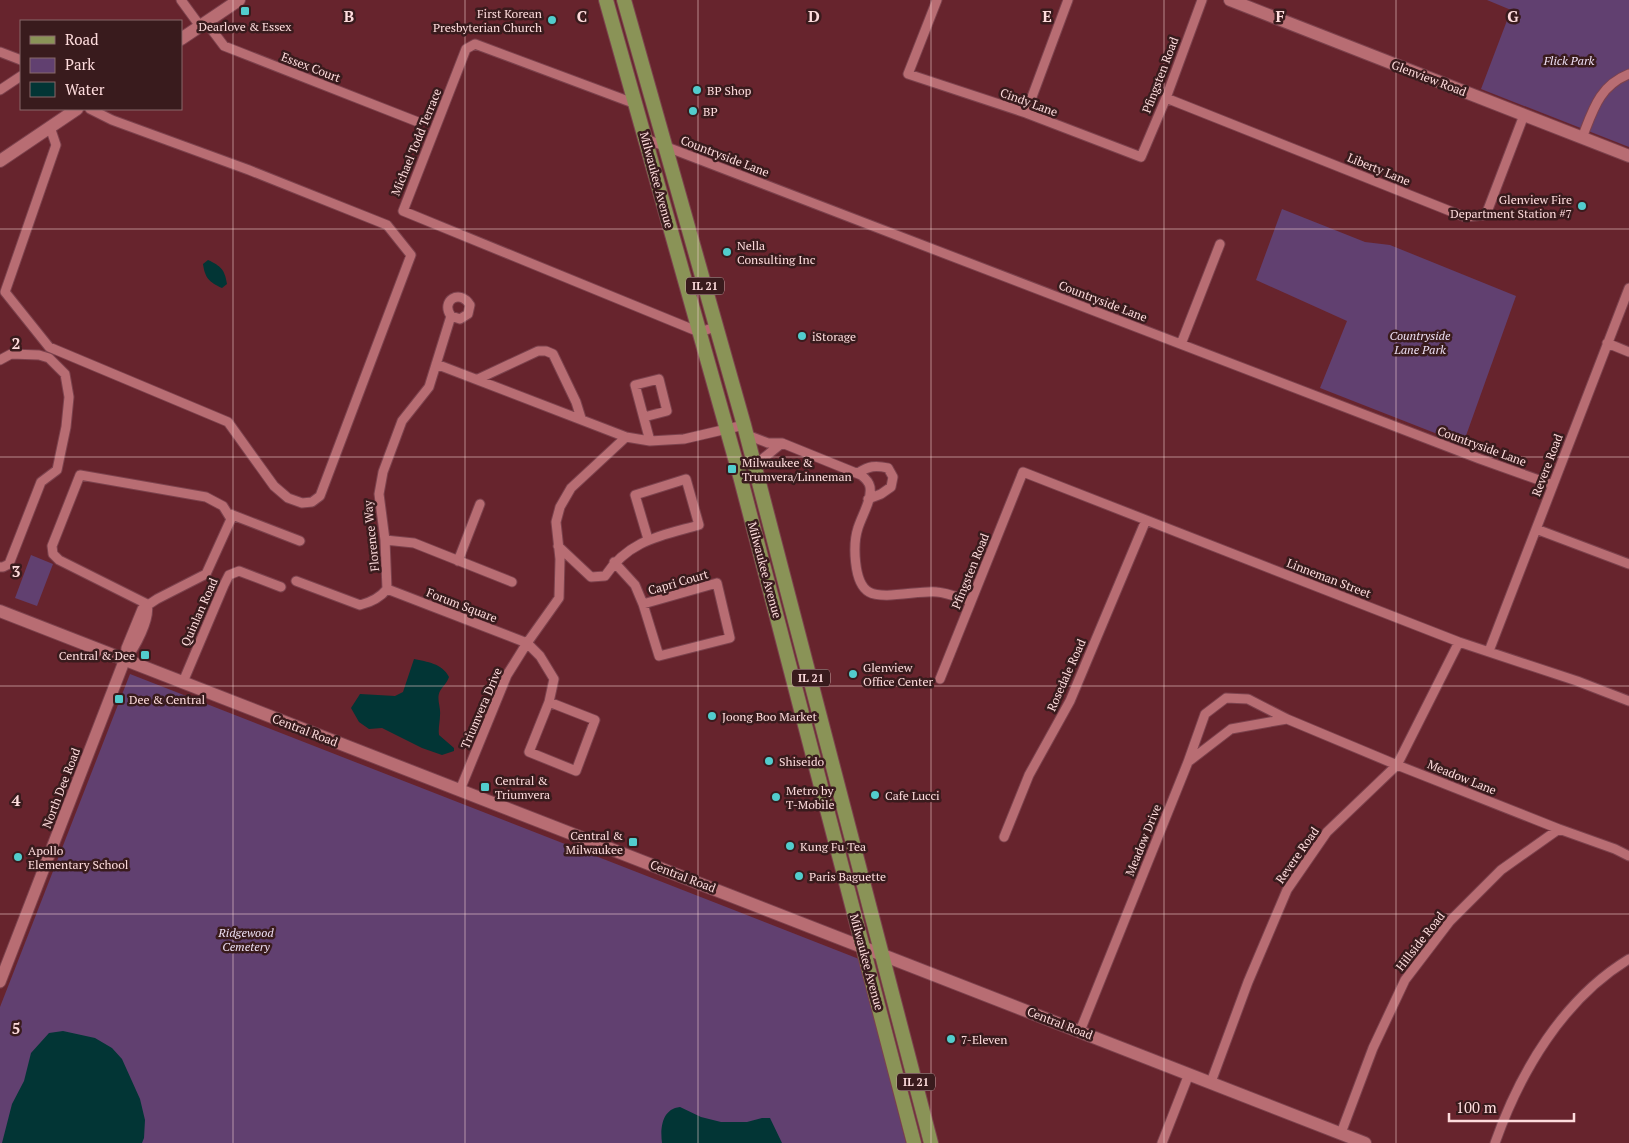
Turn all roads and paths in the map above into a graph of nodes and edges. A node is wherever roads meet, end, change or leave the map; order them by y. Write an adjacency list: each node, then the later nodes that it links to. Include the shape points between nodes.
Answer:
1 (181, 0): 9 (street, Essex Court)
2 (239, 0): 9 (main road)
3 (606, 0): 17 (main road, Milwaukee Avenue / IL 21)
4 (624, 0): 26 (main road, Milwaukee Avenue / IL 21)
5 (1068, 0): 20 (street)
6 (1202, 0): 16 (street, Pfingsten Road)
7 (1230, 0): 21 (main road, Glenview Road)
8 (935, 1): 20 (street, Cindy Lane, via 908,74)
9 (203, 24): 10 (main road); 22 (street, Essex Court, via 224,46)
10 (182, 38)
11 (0, 52): 12 (street)
12 (20, 60)
13 (1629, 74): 24 (street, via 1607,86)
14 (20, 77): 15 (street)
15 (0, 90)
16 (1166, 98): 21 (street, Liberty Lane, via 1465,217 1487,212); 28 (street, Pfingsten Road)
17 (636, 104): 25 (main road, Milwaukee Avenue / IL 21); 34 (street, Michael Todd Terrace, via 475,44 466,49 403,211)
18 (76, 110): 23 (main road)
19 (92, 110): 23 (street, via 387,225 411,255 320,496 312,502 302,504 288,498 274,486 228,422 49,347 5,292 56,145)
20 (1026, 113): 28 (street, Cindy Lane)
21 (1524, 115): 24 (main road, Glenview Road)
22 (418, 122)
23 (50, 128): 29 (main road)
24 (1582, 138): 27 (main road, Glenview Road)
25 (646, 140): 26 (street, Countryside Lane); 34 (main road, Milwaukee Avenue / IL 21)
26 (666, 147): 33 (main road, Milwaukee Avenue / IL 21); 36 (street, Countryside Lane)
27 (1629, 156)
28 (1140, 158)
29 (0, 161)
30 (1220, 244): 36 (street)
31 (1629, 288): 35 (street, Revere Road)
32 (451, 316): 39 (street)
33 (716, 327): 34 (street); 44 (main road, Milwaukee Avenue / IL 21)
34 (699, 332): 43 (main road, Milwaukee Avenue / IL 21)
35 (1607, 343): 37 (street); 51 (street, Revere Road)
36 (1182, 344): 51 (street, Countryside Lane)
37 (1629, 352)
38 (0, 360): 64 (street, via 11,354 50,358 64,374 69,397 57,470 41,482 9,564)
39 (436, 364): 40 (street); 58 (street, Florence Way, via 429,387 402,421 383,472 379,494)
40 (478, 379): 42 (street); 42 (street, via 538,351 546,351 553,354)
41 (644, 417): 41 (street, via 667,411 659,379 635,385); 46 (street)
42 (581, 418): 45 (street)
43 (726, 430): 44 (street); 46 (street); 82 (main road, Milwaukee Avenue / IL 21)
44 (746, 430): 47 (street, via 768,443); 48 (main road, Milwaukee Avenue / IL 21)
45 (626, 437): 46 (street); 60 (street, Triumvera Drive, via 572,488 560,507 556,522)
46 (650, 441)
47 (782, 443): 48 (street); 50 (street)
48 (754, 464): 86 (main road, Milwaukee Avenue / IL 21)
49 (1023, 472): 55 (street, Linneman Street); 69 (street, Pfingsten Road)
50 (858, 473): 52 (street, via 867,480 870,488); 52 (street, via 868,466 878,466 888,468 893,477 891,487)
51 (1553, 485): 56 (street, Revere Road)
52 (868, 499): 69 (street, via 855,540 856,569 861,586 869,593 880,595 938,592)
53 (480, 504): 61 (street)
54 (230, 517): 59 (street); 70 (street, via 206,574); 70 (street, via 223,506 206,497 80,475 52,546 53,554)
55 (1146, 520): 73 (street, Linneman Street); 88 (street, Rosedale Road, via 1070,701 1029,775)
56 (1536, 529): 63 (street); 75 (street, Revere Road)
57 (648, 539): 57 (street, via 699,525 686,480 636,495); 62 (street)
58 (385, 540): 61 (street, via 414,543); 68 (street, Florence Way)
59 (300, 541)
60 (558, 546): 62 (street, via 591,577 605,576); 74 (street, Triumvera Drive, via 559,598)
61 (458, 561): 66 (street)
62 (614, 562): 71 (street, Capri Court, via 635,586)
63 (1629, 564)
64 (0, 567)
65 (296, 581): 68 (street, via 360,605 376,599)
66 (512, 582)
67 (281, 587): 78 (street, Quinlan Road, via 239,571 229,576)
68 (388, 589): 74 (street, Forum Square)
69 (971, 601): 77 (street, Pfingsten Road)
70 (147, 604): 76 (street, via 129,640)
71 (643, 604): 71 (street, Capri Court, via 717,583 730,638 659,656)
72 (0, 611): 76 (main road, Central Road)
73 (1459, 642): 75 (street, Linneman Street); 84 (street, Revere Road)
74 (527, 643): 80 (street, via 540,656 554,679); 85 (street, Triumvera Drive, via 507,675)
75 (1489, 652): 79 (street, Linneman Street)
76 (125, 660): 78 (main road, Central Road); 93 (street, North Dee Road)
77 (940, 679)
78 (183, 682): 85 (main road, Central Road)
79 (1629, 701)
80 (549, 702): 80 (street, via 529,752 576,771 595,720)
81 (1287, 719): 83 (street, via 1231,729); 83 (street, Meadow Drive, via 1248,699 1226,698 1205,714); 84 (street, Meadow Lane)
82 (806, 729): 86 (main road, via 821,737 834,788); 90 (main road, Milwaukee Avenue / IL 21)
83 (1188, 762): 94 (street, Meadow Drive)
84 (1397, 765): 87 (street, Meadow Lane); 96 (street, Revere Road, via 1327,832 1287,890)
85 (460, 790): 90 (main road, Central Road)
86 (843, 800): 91 (main road, Milwaukee Avenue / IL 21)
87 (1559, 829): 89 (street, Meadow Lane); 97 (street, Hillside Road, via 1501,870 1450,921 1405,980 1373,1048)
88 (1004, 837)
89 (1629, 856)
90 (863, 946): 91 (main road, Central Road); 98 (main road, Milwaukee Avenue / IL 21)
91 (883, 954): 94 (main road, Central Road); 99 (main road, Milwaukee Avenue / IL 21)
92 (1629, 959): 102 (street, via 1571,1008 1547,1038 1529,1068)
93 (0, 982)
94 (1080, 1031): 95 (main road, Central Road)
95 (1189, 1074): 96 (main road, Central Road); 100 (street)
96 (1210, 1082): 97 (main road, Central Road)
97 (1341, 1133): 101 (main road, Central Road)
98 (914, 1143)
99 (931, 1143)
100 (1162, 1143)
101 (1365, 1143)
102 (1494, 1143)

